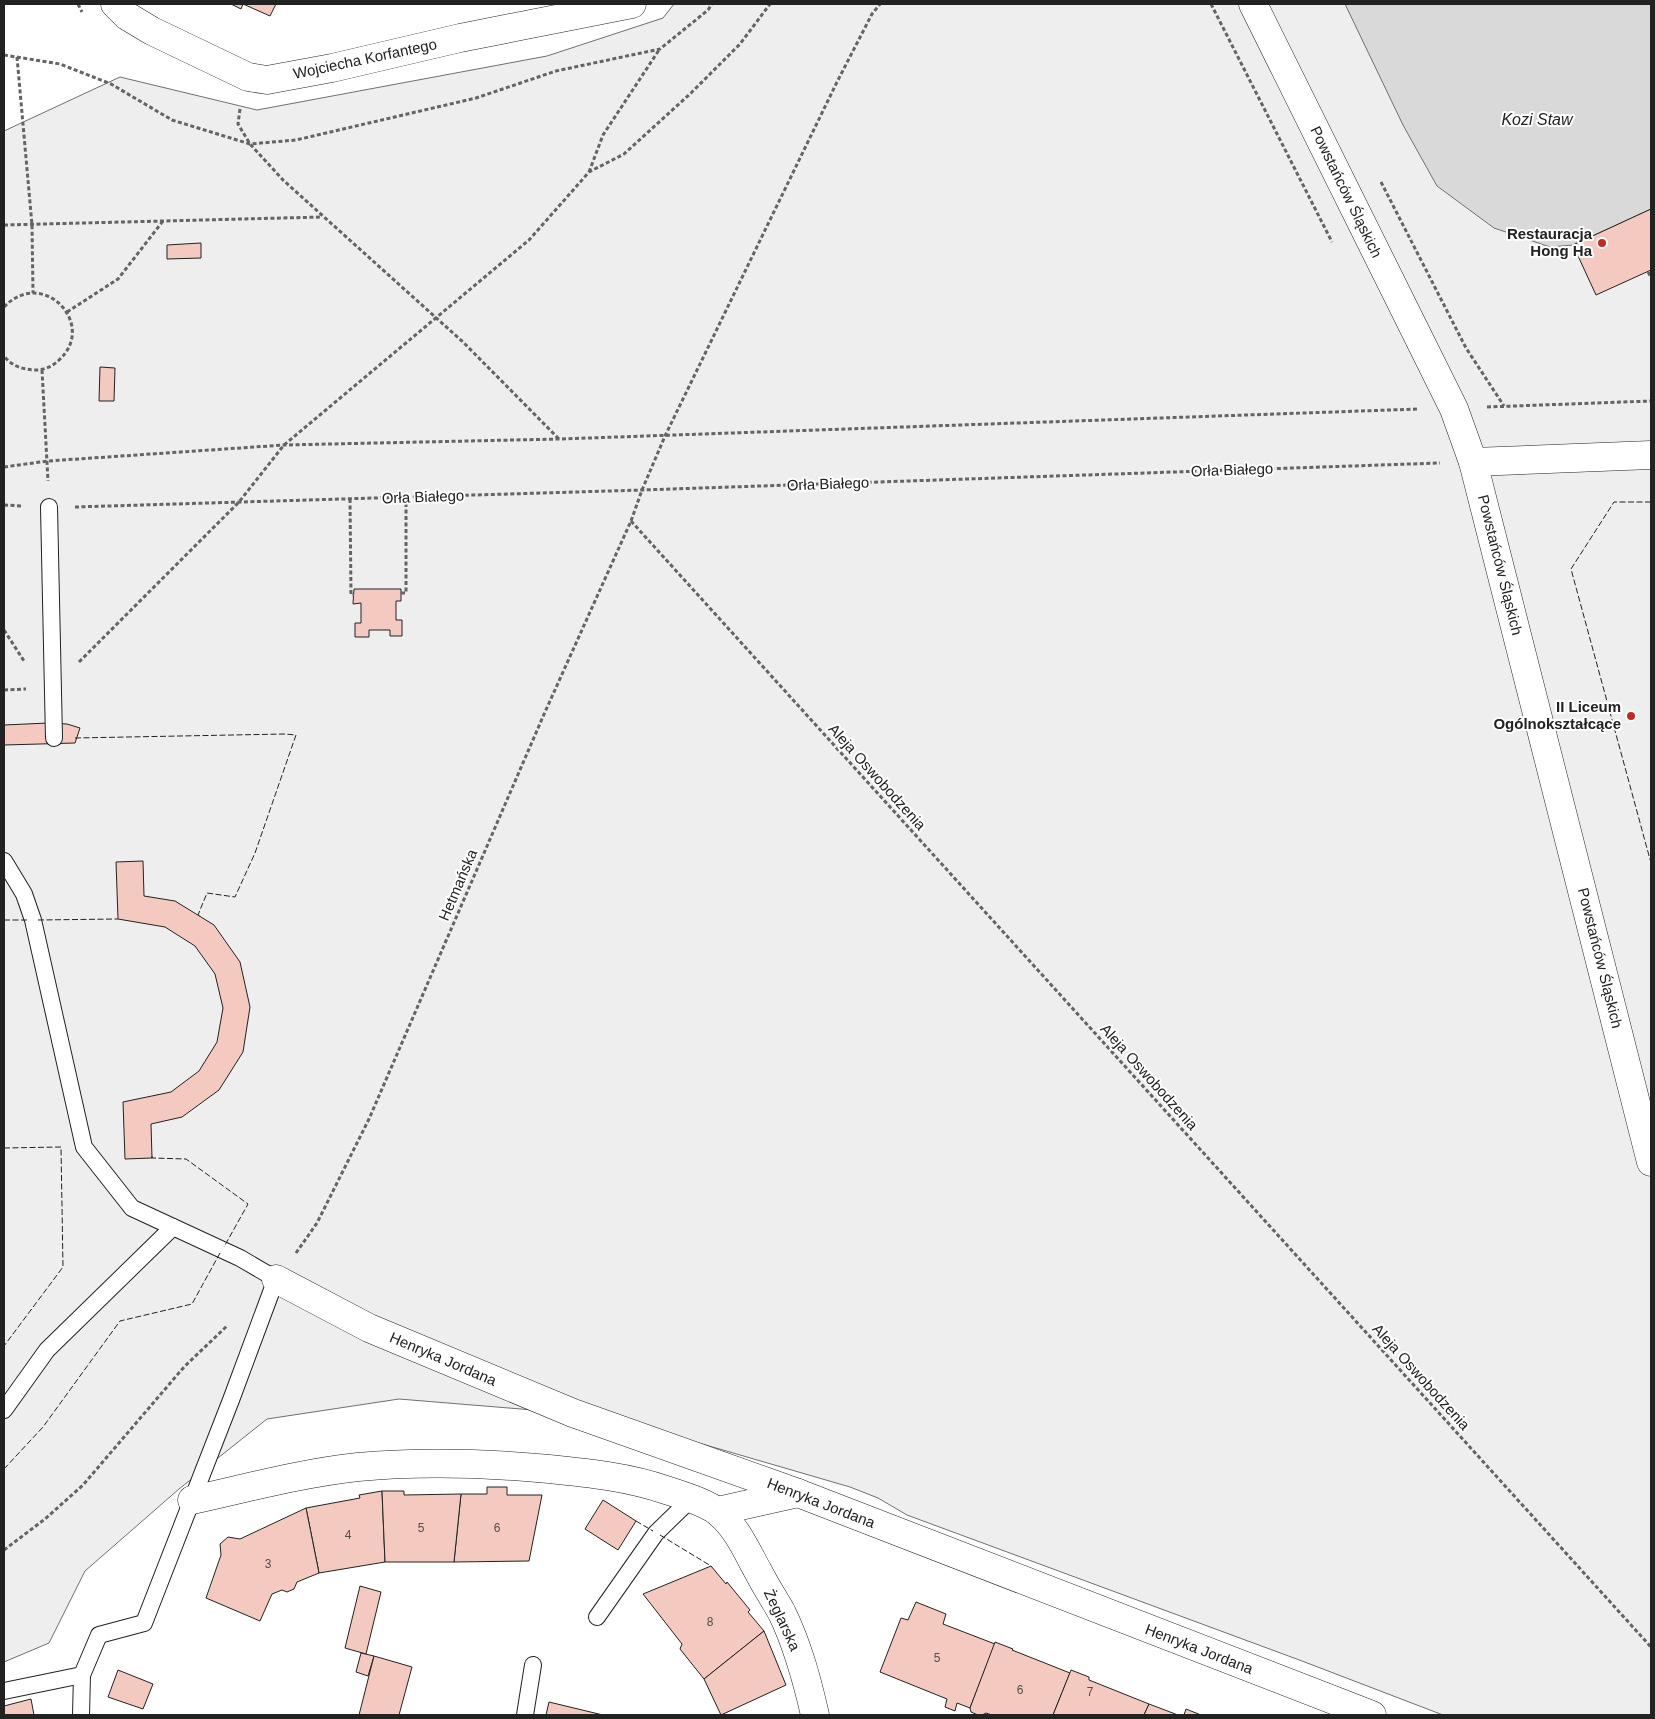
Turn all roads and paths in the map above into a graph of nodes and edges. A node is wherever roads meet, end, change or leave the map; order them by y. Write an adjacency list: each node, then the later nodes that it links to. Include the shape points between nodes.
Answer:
1 (115, 4): 9 (street, Wojciecha Korfantego, via 152,31)
2 (632, 4): 9 (street, Wojciecha Korfantego, via 460,38 332,68 268,80)
3 (770, 4): 10 (path, via 740,44 691,93 624,154)
4 (880, 4): 30 (path, Hetmańska, via 837,82)
5 (1211, 4): 16 (path)
6 (1252, 4): 28 (street, Powstańców Śląskich)
7 (660, 49): 10 (path, via 603,135)
8 (17, 57): 14 (path)
9 (248, 77): 12 (path, via 238,124 250,144 276,173)
10 (589, 172): 22 (path, via 529,240)
11 (1380, 180): 27 (path, via 1466,348)
12 (323, 216): 13 (path); 22 (path)
13 (163, 221): 14 (path); 21 (path, via 118,279)
14 (32, 224): 15 (path); 19 (path)
15 (4, 225)
16 (1336, 249)
17 (1648, 272): 18 (path)
18 (1651, 277)
19 (33, 293): 20 (path, via 21,295); 21 (path, via 45,294 56,300)
20 (4, 307)
21 (67, 312): 24 (path, via 71,320 70,345 54,365)
22 (436, 317): 31 (path); 32 (path)
23 (4, 356): 24 (path, via 16,366)
24 (42, 370): 34 (path)
25 (1413, 401): 29 (path)
26 (1651, 401): 27 (path)
27 (1504, 406): 28 (path)
28 (1454, 409): 29 (path); 35 (street, Powstańców Śląskich)
29 (1418, 410): 30 (path)
30 (665, 436): 31 (path); 37 (path, Hetmańska)
31 (560, 439): 32 (path)
32 (284, 445): 34 (path); 40 (path)
33 (1651, 455): 35 (street)
34 (48, 461): 36 (path); 42 (path)
35 (1473, 462): 37 (path, Orła Białego); 50 (street, Powstańców Śląskich)
36 (4, 468)
37 (642, 490): 38 (path, Orła Białego); 43 (path, Hetmańska)
38 (406, 497): 39 (path, Orła Białego); 44 (path, via 406,593)
39 (350, 499): 40 (path, Orła Białego); 45 (path, via 350,595)
40 (239, 502): 42 (path, Orła Białego); 47 (path)
41 (4, 505): 42 (path, Orła Białego)
42 (49, 507): 47 (lane)
43 (631, 521): 52 (path, Hetmańska, via 369,1119 318,1223); 61 (path, Aleja Oswobodzenia)
44 (401, 593)
45 (354, 595)
46 (4, 630): 47 (path, via 24,662)
47 (54, 688): 48 (lane)
48 (54, 738)
49 (4, 861): 51 (lane, via 24,894 33,920 84,1147 132,1208)
50 (1651, 1162)
51 (173, 1227): 52 (lane, via 240,1258); 54 (lane, via 47,1350)
52 (276, 1279): 55 (street, Henryka Jordana, via 369,1328 573,1413); 57 (lane)
53 (232, 1321): 59 (path, via 184,1367 83,1485)
54 (4, 1410)
55 (798, 1493): 58 (street); 68 (street, Henryka Jordana)
56 (690, 1499): 57 (street, via 626,1478 522,1466 408,1463 312,1474); 58 (street); 60 (lane, via 656,1534)
57 (192, 1500): 63 (lane, via 144,1623 99,1634)
58 (727, 1521): 67 (street, Żeglarska, via 782,1613 806,1675)
59 (4, 1550)
60 (597, 1617)
61 (1651, 1647)
62 (533, 1665): 66 (lane)
63 (82, 1675): 64 (lane); 65 (lane)
64 (4, 1691)
65 (80, 1715)
66 (525, 1715)
67 (815, 1715)
68 (1372, 1715)

